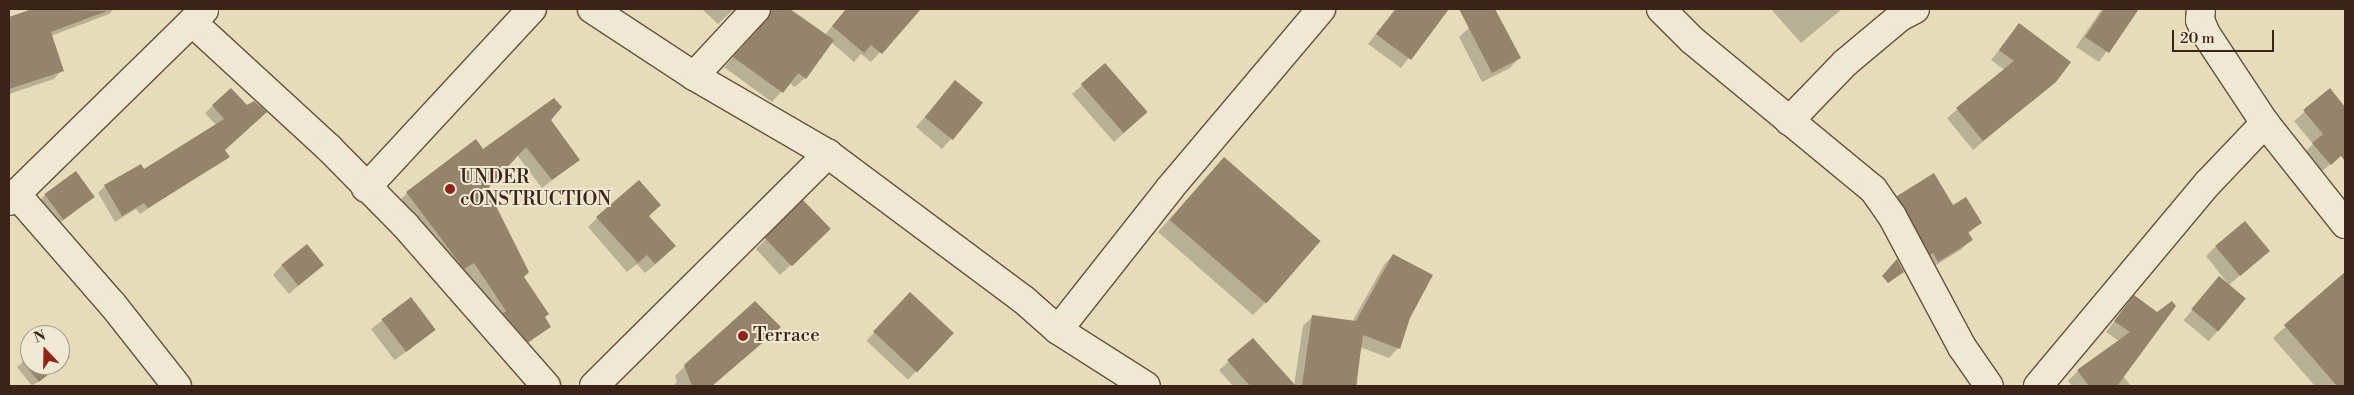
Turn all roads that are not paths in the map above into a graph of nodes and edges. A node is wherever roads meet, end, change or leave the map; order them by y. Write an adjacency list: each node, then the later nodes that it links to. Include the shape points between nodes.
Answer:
1 (532, 9): 13 (street)
2 (592, 9): 9 (street)
3 (756, 9): 9 (street)
4 (1661, 9): 10 (street, via 1692,40)
5 (2201, 9): 11 (street, via 2200,20 2206,34)
6 (1904, 11): 10 (street, via 1845,63)
7 (1313, 12): 16 (street)
8 (199, 15): 13 (street); 14 (street)
9 (694, 76): 12 (street)
10 (1789, 121): 21 (street, via 1873,189 1892,216 1962,348)
11 (2265, 123): 15 (street); 22 (street, via 2208,183)
12 (828, 154): 16 (street, via 1024,300); 19 (street)
13 (366, 188): 18 (street, via 405,225)
14 (12, 197): 17 (street, via 113,305)
15 (2345, 224)
16 (1058, 330): 20 (street)
17 (177, 386)
18 (546, 386)
19 (594, 386)
20 (1146, 386)
21 (1989, 386)
22 (2038, 386)

